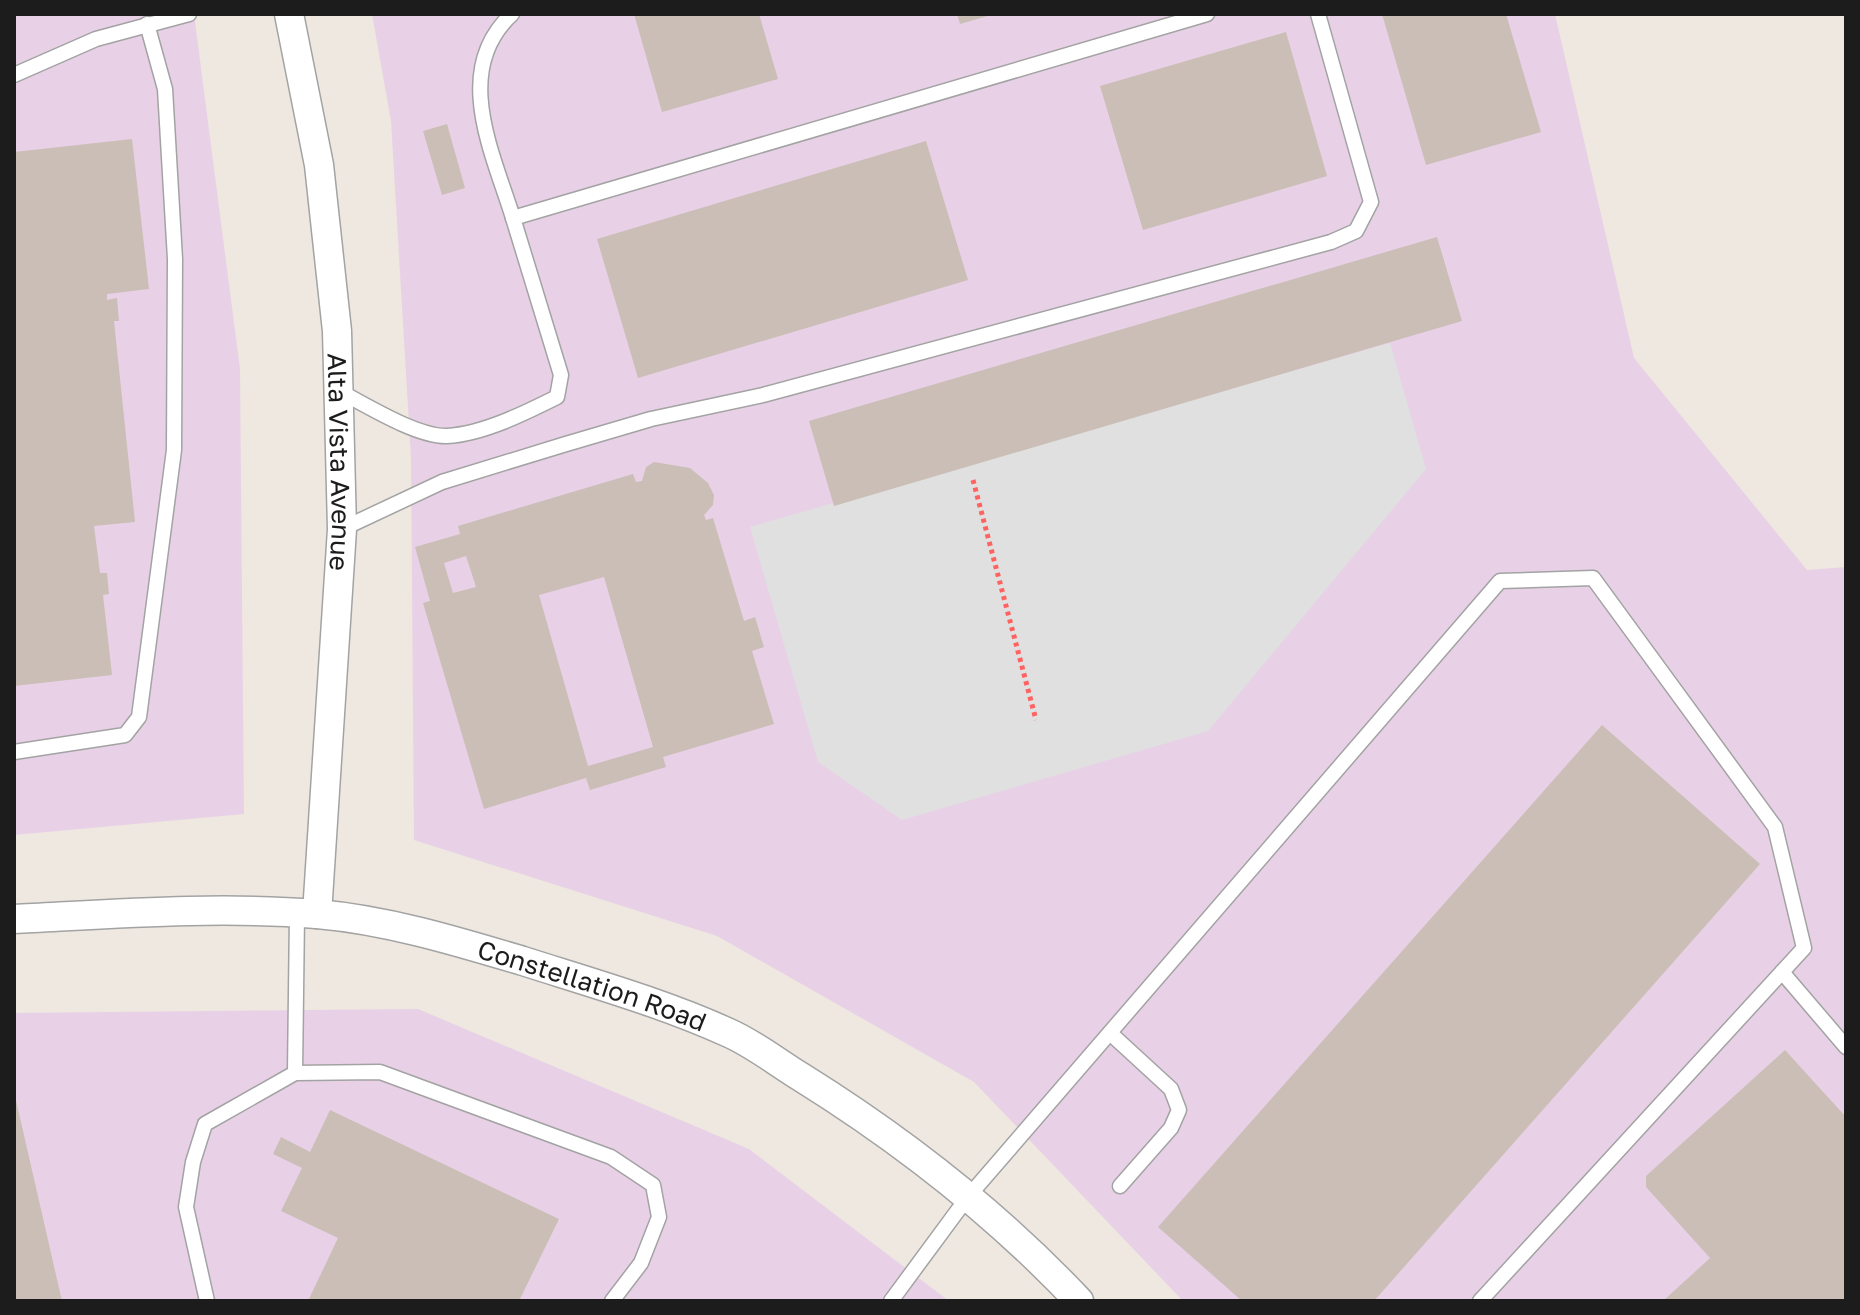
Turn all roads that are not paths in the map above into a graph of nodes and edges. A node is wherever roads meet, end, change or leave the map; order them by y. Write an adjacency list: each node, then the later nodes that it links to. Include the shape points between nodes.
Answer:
1 (189, 14): 6 (lane)
2 (289, 14): 9 (street, Alta Vista Avenue, via 319,165)
3 (512, 14): 8 (lane, via 500,24 480,72 478,106)
4 (1207, 14): 8 (lane)
5 (1318, 14): 10 (lane, via 1371,202 1356,231 763,395 651,419 442,482)
6 (147, 24): 7 (lane, via 96,39); 11 (lane, via 165,89 167,120 175,259 174,450 139,717 125,735)
7 (14, 75)
8 (513, 218): 9 (lane, via 561,375 557,397 527,412 446,436 425,432)
9 (339, 391): 10 (street, Alta Vista Avenue)
10 (342, 529): 12 (street, Alta Vista Avenue)
11 (14, 752)
12 (307, 914): 13 (street, Constellation Road, via 164,911); 17 (lane); 19 (street, Constellation Road, via 433,934 622,992 731,1033 895,1139)
13 (14, 919)
14 (1782, 972): 15 (lane, via 1804,948 1775,827 1593,578 1500,581); 16 (lane); 24 (lane)
15 (1110, 1033): 18 (lane, via 1171,1089 1179,1110 1171,1128); 19 (lane)
16 (1846, 1047)
17 (295, 1073): 20 (lane, via 205,1124 186,1207); 21 (lane, via 380,1072 611,1157 653,1185 659,1217 641,1263)
18 (1120, 1186)
19 (967, 1198): 22 (lane); 23 (street, Constellation Road)
20 (207, 1301)
21 (612, 1301)
22 (891, 1301)
23 (1079, 1301)
24 (1480, 1301)

